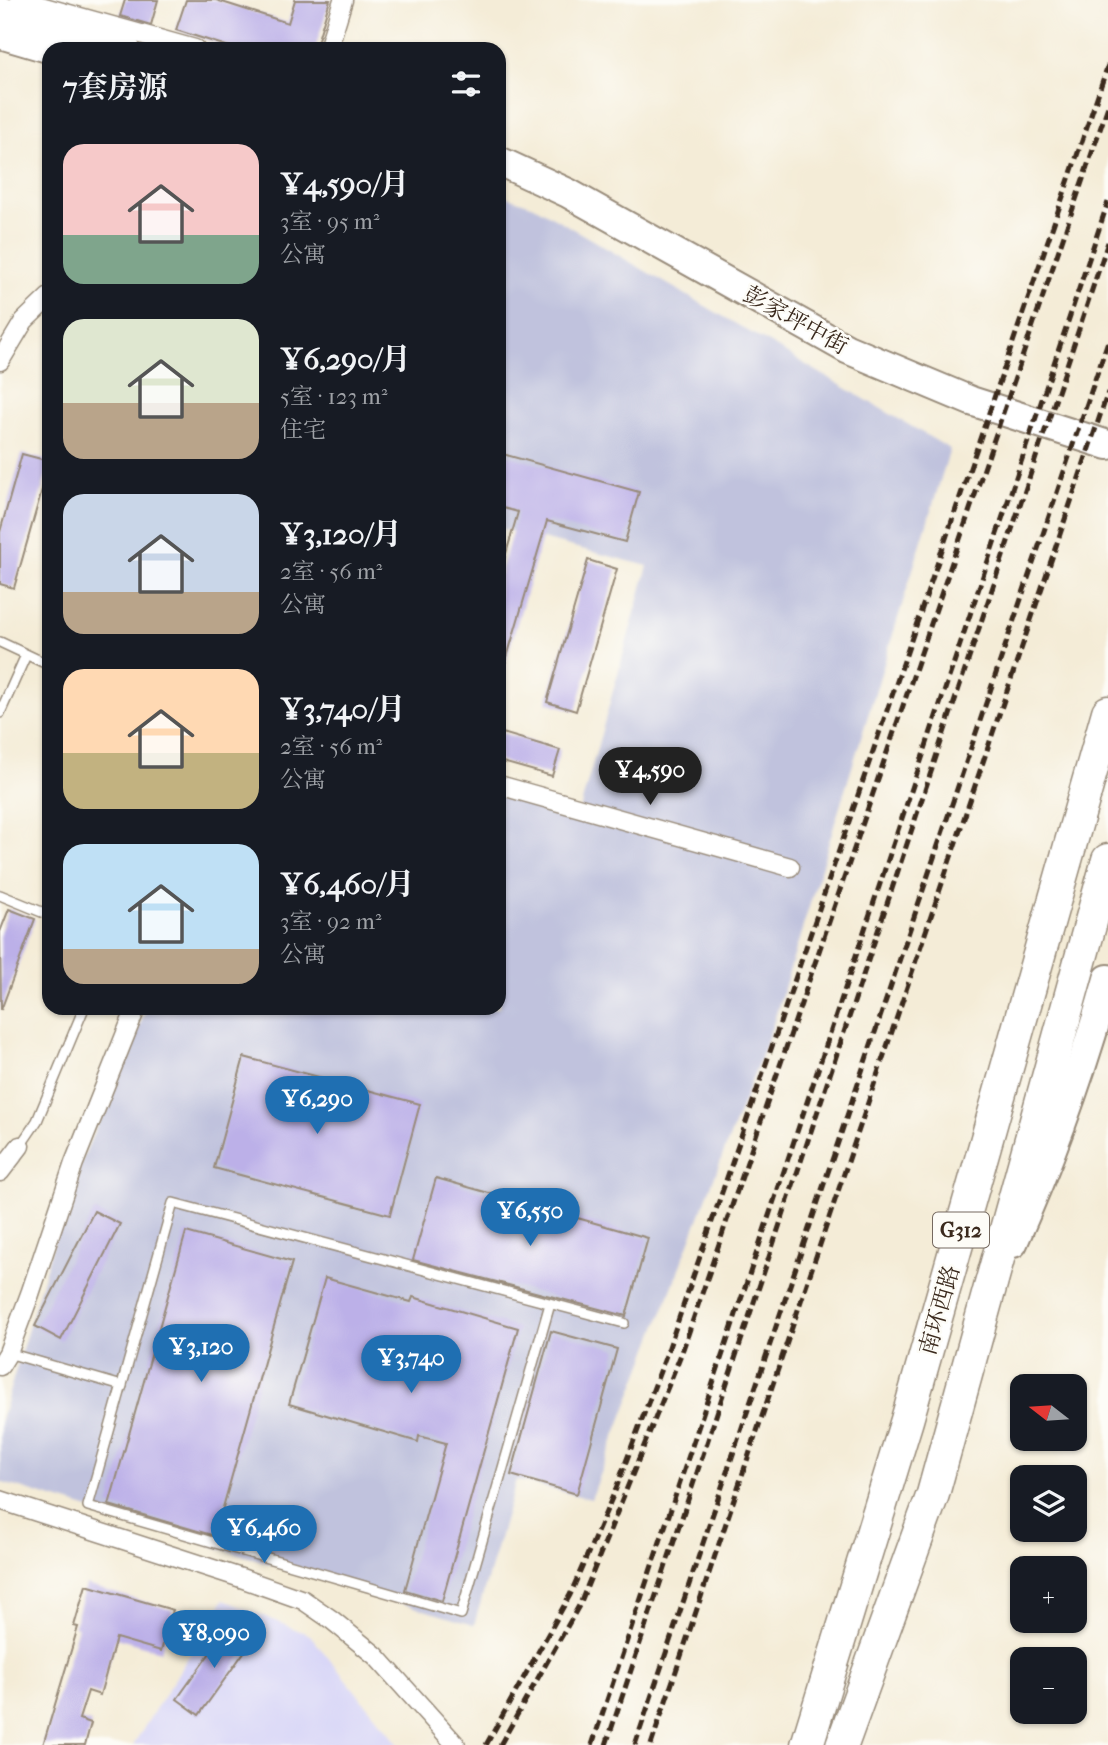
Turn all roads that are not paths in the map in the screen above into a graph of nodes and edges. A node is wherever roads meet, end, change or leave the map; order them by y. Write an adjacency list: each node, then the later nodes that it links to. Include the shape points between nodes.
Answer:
1 (19, 0): 6 (street)
2 (343, 0): 7 (street)
3 (0, 11): 5 (main road)
4 (0, 34): 8 (main road)
5 (103, 42)
6 (170, 42)
7 (330, 42)
8 (42, 46)
9 (506, 164): 13 (main road, 彭家坪中街, via 568,193 848,349 971,401)
10 (506, 184): 14 (main road, 彭家坪中街, via 559,209 840,366 964,418)
11 (42, 304): 12 (street, via 24,321)
12 (0, 361)
13 (1108, 445)
14 (1108, 465)
15 (0, 642): 16 (lane)
16 (26, 655): 17 (lane); 19 (lane)
17 (42, 662)
18 (1108, 712): 37 (highway, 南环西路 / G312, via 908,1420)
19 (0, 713)
20 (506, 787): 22 (street)
21 (1108, 860): 30 (highway, 南环西路 / G312)
22 (790, 867)
23 (0, 895): 24 (lane)
24 (42, 912)
25 (1108, 979): 30 (main road, via 1043,1177)
26 (82, 1015): 28 (lane, via 37,1121)
27 (133, 1015): 33 (street, via 74,1163)
28 (20, 1146): 29 (street)
29 (0, 1172)
30 (990, 1293): 38 (highway, 南环西路 / G312, via 933,1494)
31 (550, 1304): 32 (lane); 34 (lane, via 173,1203); 34 (lane, via 461,1614 88,1506)
32 (624, 1323)
33 (4, 1360): 34 (lane)
34 (122, 1386)
35 (0, 1500): 36 (street, via 303,1600 376,1657)
36 (456, 1745)
37 (807, 1745)
38 (842, 1745)

